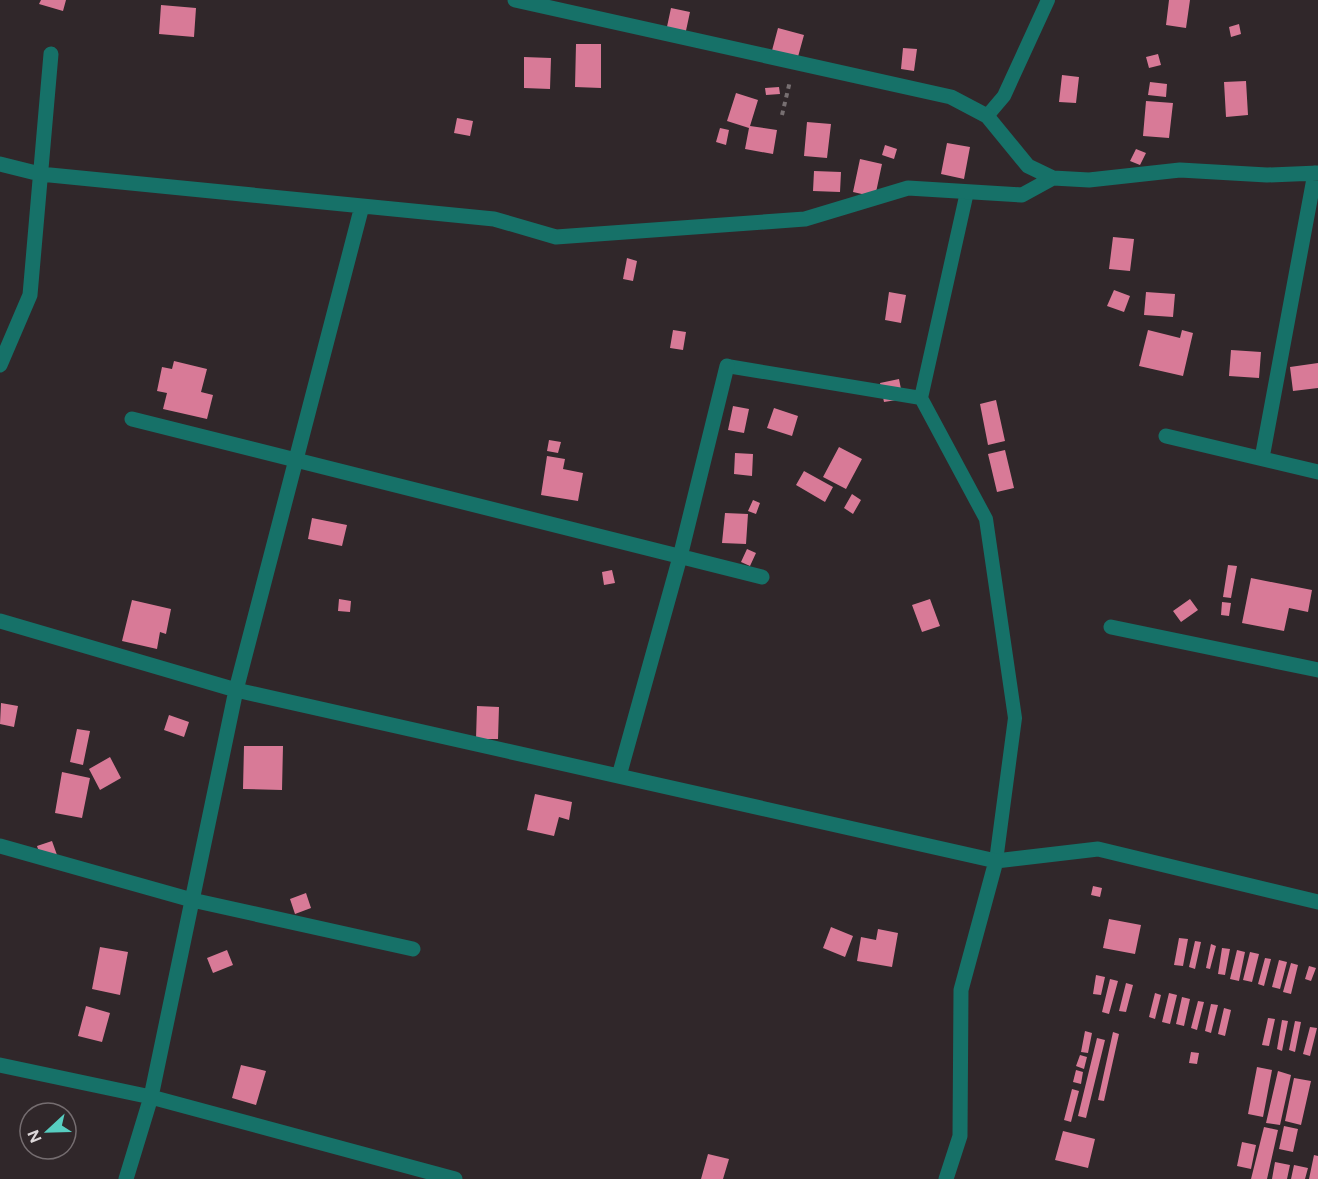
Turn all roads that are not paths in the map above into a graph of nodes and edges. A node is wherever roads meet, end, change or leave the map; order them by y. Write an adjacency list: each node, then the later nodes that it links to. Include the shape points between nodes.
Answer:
1 (515, 0): 4 (street, via 951,97)
2 (1048, 0): 4 (lane, via 1004,96)
3 (51, 54): 7 (street)
4 (987, 116): 8 (street, via 1028,166)
5 (0, 164): 7 (street)
6 (1316, 173): 8 (street, via 1267,175 1180,170 1089,180); 16 (street)
7 (40, 174): 10 (street); 11 (street, via 30,295)
8 (1053, 178): 9 (street, via 1022,195)
9 (967, 192): 10 (street, via 908,188 805,219 556,237 494,219); 13 (lane)
10 (362, 206): 17 (street)
11 (0, 365)
12 (727, 366): 13 (lane); 19 (street)
13 (921, 398): 27 (lane, via 986,519 1015,718)
14 (132, 419): 17 (street)
15 (1166, 436): 16 (street)
16 (1262, 458): 18 (street)
17 (296, 460): 19 (street); 24 (street)
18 (1318, 472)
19 (680, 557): 20 (street); 25 (street)
20 (762, 577)
21 (0, 621): 24 (street)
22 (1111, 627): 23 (street)
23 (1318, 670)
24 (236, 690): 25 (street); 28 (street)
25 (619, 776): 27 (street)
26 (0, 846): 28 (street)
27 (996, 861): 29 (street, via 1098,849); 35 (street, via 961,990 960,1136)
28 (192, 900): 30 (street); 32 (street)
29 (1318, 902)
30 (413, 949)
31 (0, 1065): 32 (street)
32 (151, 1097): 33 (street); 34 (street)
33 (126, 1179)
34 (455, 1179)
35 (946, 1179)

